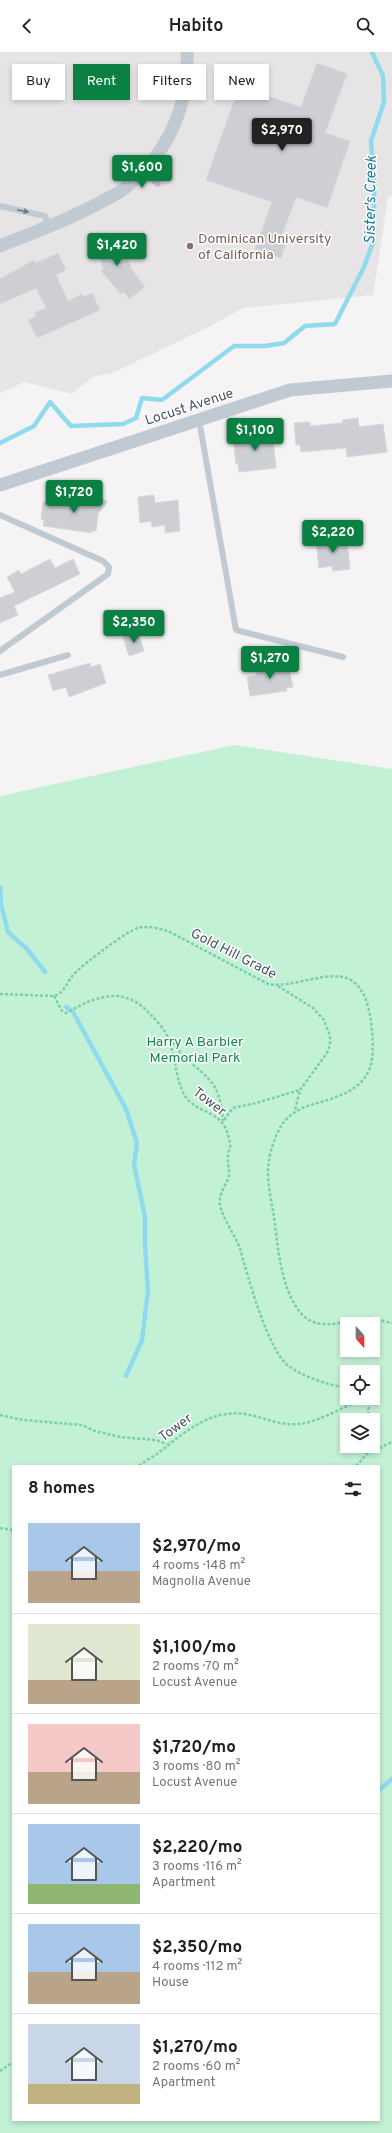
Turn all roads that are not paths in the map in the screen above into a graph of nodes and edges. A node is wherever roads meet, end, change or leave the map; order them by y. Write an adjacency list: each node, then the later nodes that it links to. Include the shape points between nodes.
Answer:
1 (187, 52): 2 (street, via 188,73 184,100 166,142)
2 (143, 170): 3 (lane); 5 (street, via 124,189 76,216)
3 (158, 184)
4 (0, 206): 5 (lane, one-way to 5, via 45,216)
5 (49, 227): 6 (street)
6 (0, 246)
7 (392, 381): 8 (street, Locust Avenue, via 290,390)
8 (198, 420): 9 (street, Locust Avenue); 13 (lane, via 236,630)
9 (0, 485)
10 (0, 515): 11 (lane, via 103,561 109,567 108,574)
11 (0, 651)
12 (68, 655): 14 (lane)
13 (343, 657)
14 (0, 675)

